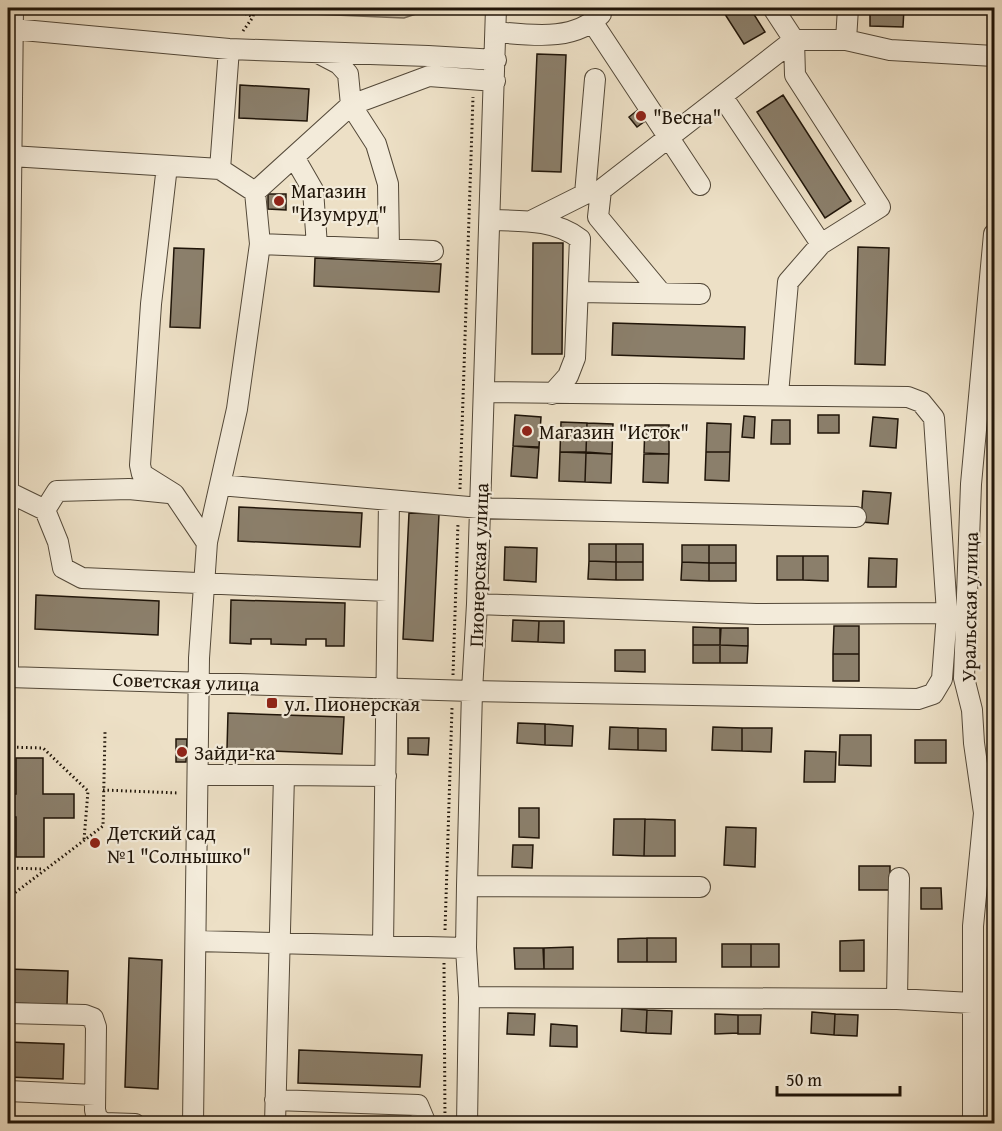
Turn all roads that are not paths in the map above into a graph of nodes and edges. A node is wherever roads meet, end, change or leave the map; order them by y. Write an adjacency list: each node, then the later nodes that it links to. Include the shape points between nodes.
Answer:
1 (13, 8): 7 (street)
2 (496, 8): 8 (street, Пионерская улица)
3 (607, 8): 6 (street)
4 (773, 8): 9 (street)
5 (848, 8): 10 (street)
6 (593, 15): 8 (street, via 563,35); 20 (street)
7 (12, 29): 11 (street); 17 (street)
8 (496, 32): 14 (street, Пионерская улица)
9 (794, 40): 10 (street); 18 (street); 34 (street, via 795,75 880,207)
10 (846, 40): 13 (street, via 890,50)
11 (229, 49): 12 (street); 24 (street)
12 (315, 52): 14 (street); 19 (street, via 339,64 348,74)
13 (994, 56)
14 (496, 60): 16 (street, Пионерская улица)
15 (596, 79): 27 (street)
16 (495, 81): 19 (street, via 429,76); 29 (street, Пионерская улица)
17 (9, 90): 21 (street)
18 (722, 96): 20 (street); 34 (street)
19 (351, 105): 22 (street); 36 (street, via 376,144 388,184)
20 (670, 137): 25 (street); 27 (street)
21 (11, 156): 23 (street); 38 (street)
22 (294, 157): 26 (street); 35 (street, via 312,190)
23 (166, 166): 24 (street); 49 (street, via 150,304 140,465 142,474)
24 (220, 169): 26 (street)
25 (700, 185)
26 (255, 192): 33 (street)
27 (593, 192): 28 (street); 30 (street)
28 (598, 217): 32 (street, via 593,228); 40 (street)
29 (490, 220): 30 (street); 44 (street, Пионерская улица)
30 (531, 221): 32 (street, via 572,232)
31 (994, 234): 42 (street, Уральская улица)
32 (580, 239): 39 (street)
33 (260, 244): 35 (street); 47 (street, via 237,409)
34 (821, 244): 46 (street, via 788,282)
35 (317, 246): 36 (street)
36 (388, 249): 37 (street)
37 (432, 251)
38 (8, 285): 43 (street)
39 (578, 292): 40 (street); 45 (street, via 575,358 568,376)
40 (661, 293): 41 (street)
41 (700, 294)
42 (990, 328): 60 (street, Уральская улица, via 971,484)
43 (8, 378): 48 (street)
44 (484, 392): 45 (street); 51 (street, Пионерская улица)
45 (552, 393): 46 (street)
46 (778, 394): 58 (street, via 908,397 921,402 934,418)
47 (220, 485): 50 (street); 54 (street)
48 (8, 492): 52 (street); 59 (street)
49 (174, 494): 52 (street, via 129,489 57,491); 54 (street)
50 (388, 500): 51 (street); 56 (street)
51 (480, 508): 53 (street); 57 (street, Пионерская улица)
52 (45, 510): 55 (street, via 63,568 82,579)
53 (856, 517)
54 (207, 543): 55 (street)
55 (204, 582): 56 (street); 62 (street)
56 (387, 591): 63 (street)
57 (477, 604): 58 (street, via 756,614); 64 (street, Пионерская улица)
58 (947, 613): 61 (street)
59 (8, 677): 62 (street, Советская улица)
60 (964, 678): 61 (street); 77 (street, Уральская улица, via 972,710 984,813 973,926)
61 (942, 679): 64 (street, Советская улица, via 933,694 918,699)
62 (200, 681): 63 (street, Советская улица); 67 (street)
63 (386, 687): 64 (street, Советская улица); 66 (street)
64 (462, 690): 69 (street, Пионерская улица)
65 (284, 775): 66 (street); 67 (street); 72 (street)
66 (386, 776): 73 (street)
67 (199, 784): 71 (street)
68 (899, 878): 76 (street)
69 (467, 886): 70 (street); 74 (street, Пионерская улица)
70 (700, 887)
71 (196, 941): 72 (street); 83 (street)
72 (279, 943): 73 (street); 81 (street)
73 (383, 946): 74 (street)
74 (466, 948): 75 (street, Пионерская улица)
75 (469, 997): 76 (street); 86 (street, Пионерская улица)
76 (897, 999): 77 (street)
77 (972, 1003): 87 (street, Уральская улица)
78 (8, 1013): 80 (street, via 93,1018)
79 (8, 1091): 80 (street)
80 (95, 1095): 82 (street, via 97,1118 104,1123)
81 (275, 1100): 84 (street); 85 (street, via 418,1106)
82 (135, 1124)
83 (193, 1124)
84 (275, 1124)
85 (426, 1124)
86 (467, 1124)
87 (973, 1124)

